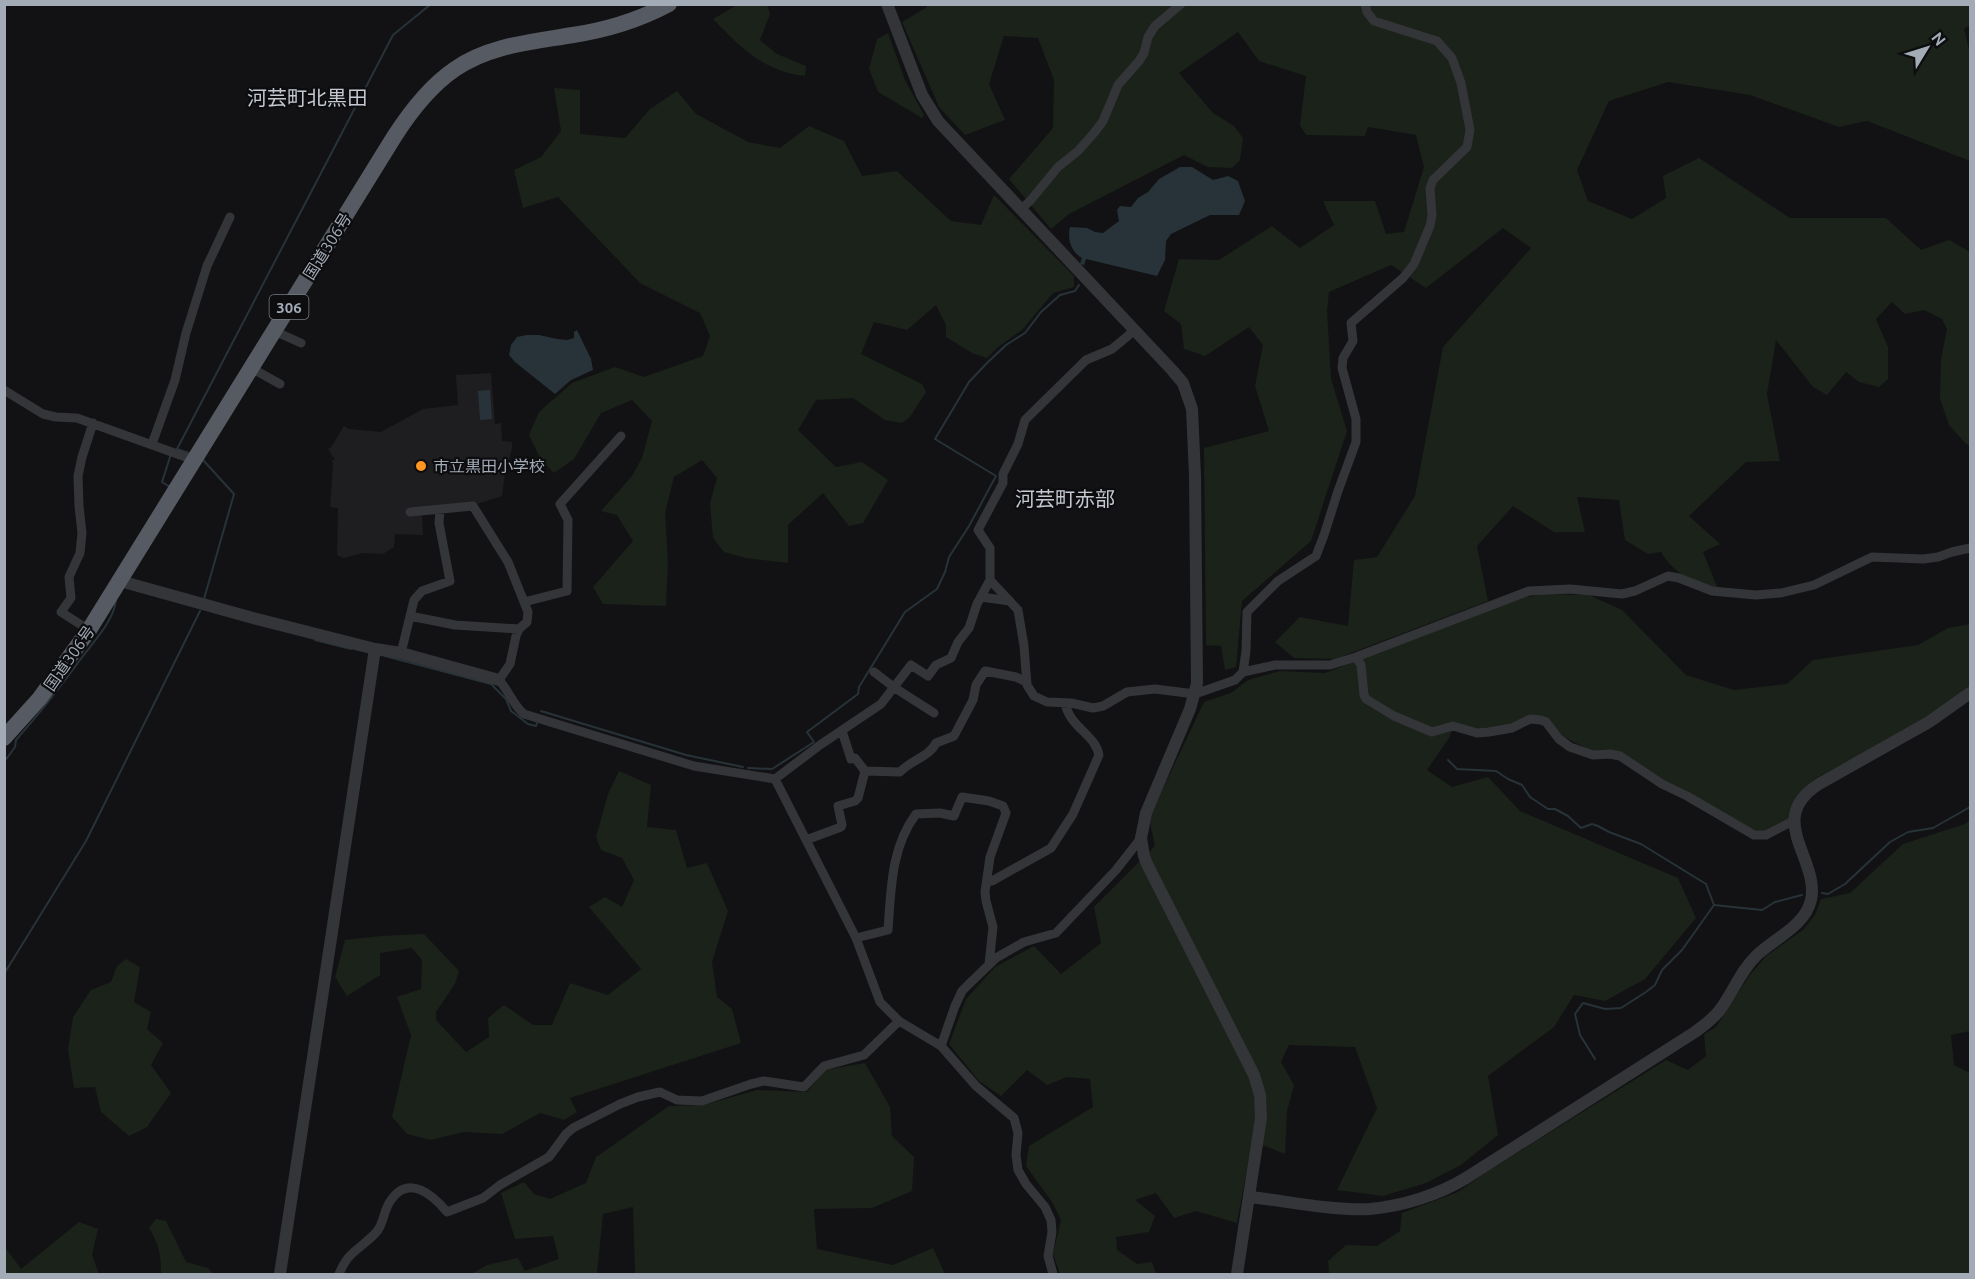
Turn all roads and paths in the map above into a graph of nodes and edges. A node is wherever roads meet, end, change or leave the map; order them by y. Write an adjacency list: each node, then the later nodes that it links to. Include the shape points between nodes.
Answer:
1 (669, 4): 7 (highway, 国道306号 / 306, via 608,28 490,52 448,74 406,117)
2 (887, 4): 5 (street, via 922,95 938,121)
3 (1181, 4): 5 (street, via 1155,26 1144,53 1118,85 1094,133)
4 (1365, 4): 32 (street, via 1374,21 1437,41 1452,58 1461,83 1469,143 1433,180 1430,226 1414,264 1351,323 1353,341 1342,368 1356,420 1353,452 1316,556 1278,581 1247,612)
5 (1021, 210): 8 (street)
6 (230, 217): 15 (street, via 207,266 175,380)
7 (274, 330): 9 (street); 10 (highway, 国道306号 / 306)
8 (1135, 330): 20 (street, via 1112,349 1086,360 1025,420 1003,483 978,530 990,548); 37 (street, via 1183,383 1192,409)
9 (301, 343)
10 (251, 368): 11 (street); 16 (highway, 国道306号 / 306)
11 (280, 384)
12 (4, 390): 13 (street, via 43,414)
13 (93, 423): 15 (street); 27 (street, via 78,476 80,553 69,577 70,598 61,612)
14 (621, 436): 24 (street, via 560,504 568,520 567,591)
15 (152, 444): 16 (street)
16 (194, 460): 21 (highway, 国道306号 / 306)
17 (440, 510): 18 (street); 24 (street, via 473,506 508,561); 25 (street, via 450,581 419,594)
18 (410, 512)
19 (1971, 548): 30 (street, via 1923,559 1872,557 1814,585 1781,593 1712,591 1668,576 1622,594 1570,589 1529,591)
20 (990, 580): 22 (street); 23 (street)
21 (120, 581): 27 (highway, 国道306号 / 306); 28 (street)
22 (981, 597): 23 (street); 35 (street, via 951,658 936,665 928,676 911,665)
23 (1010, 600): 34 (street, via 1018,610)
24 (524, 602): 26 (street, via 529,617)
25 (410, 616): 26 (street, via 455,625); 29 (street)
26 (519, 629): 33 (street, via 510,664)
27 (88, 630): 41 (highway, 国道306号 / 306, via 53,682)
28 (375, 649): 29 (street); 53 (street)
29 (401, 653): 33 (street)
30 (1356, 657): 32 (street, via 1330,665 1275,665); 44 (street, via 1361,665 1366,699 1428,731 1453,726 1489,732 1512,728 1530,719 1541,720 1570,747 1593,756 1620,756 1754,835 1766,835)
31 (874, 672): 35 (street)
32 (1243, 672): 37 (street, via 1234,680)
33 (500, 680): 43 (street, via 518,709 532,717 694,766)
34 (1026, 682): 38 (street, via 1039,699); 42 (street, via 985,671 954,736 936,743 900,772)
35 (895, 688): 39 (street); 40 (street, via 881,704)
36 (1971, 693): 44 (street, via 1929,722 1814,787 1801,802)
37 (1195, 694): 38 (street, via 1155,689 1127,692 1093,708); 45 (street, via 1149,805)
38 (1065, 703): 47 (street, via 1071,719 1098,749 1095,764 1073,814 1051,848)
39 (934, 713)
40 (842, 731): 42 (street, via 851,759 855,758); 43 (street)
41 (6, 733)
42 (865, 771): 46 (street, via 858,798 838,807 842,825)
43 (775, 779): 46 (street)
44 (1795, 820): 52 (street, via 1811,886 1809,907 1795,925 1749,963 1718,1013 1695,1032 1442,1191 1369,1209)
45 (1141, 838): 49 (street, via 1056,933 1023,942); 52 (street, via 1147,864 1257,1085 1262,1107)
46 (806, 840): 48 (street)
47 (988, 882): 48 (street, via 990,857 1006,817 1003,807 962,797 954,816 916,814 899,844 888,930); 49 (street, via 986,901 993,927)
48 (856, 938): 50 (street, via 880,1002)
49 (989, 964): 51 (street, via 962,991)
50 (899, 1021): 51 (street); 54 (street, via 864,1055 824,1066 804,1087 759,1082 702,1101 676,1100 657,1092 621,1104 573,1128 549,1157 459,1209 447,1212 426,1191 403,1189 390,1201 379,1228 348,1258)
51 (941, 1046): 55 (street, via 976,1086 1016,1122 1018,1170 1051,1220 1048,1256)
52 (1250, 1197): 56 (street)
53 (280, 1275)
54 (339, 1275)
55 (1053, 1275)
56 (1237, 1275)

